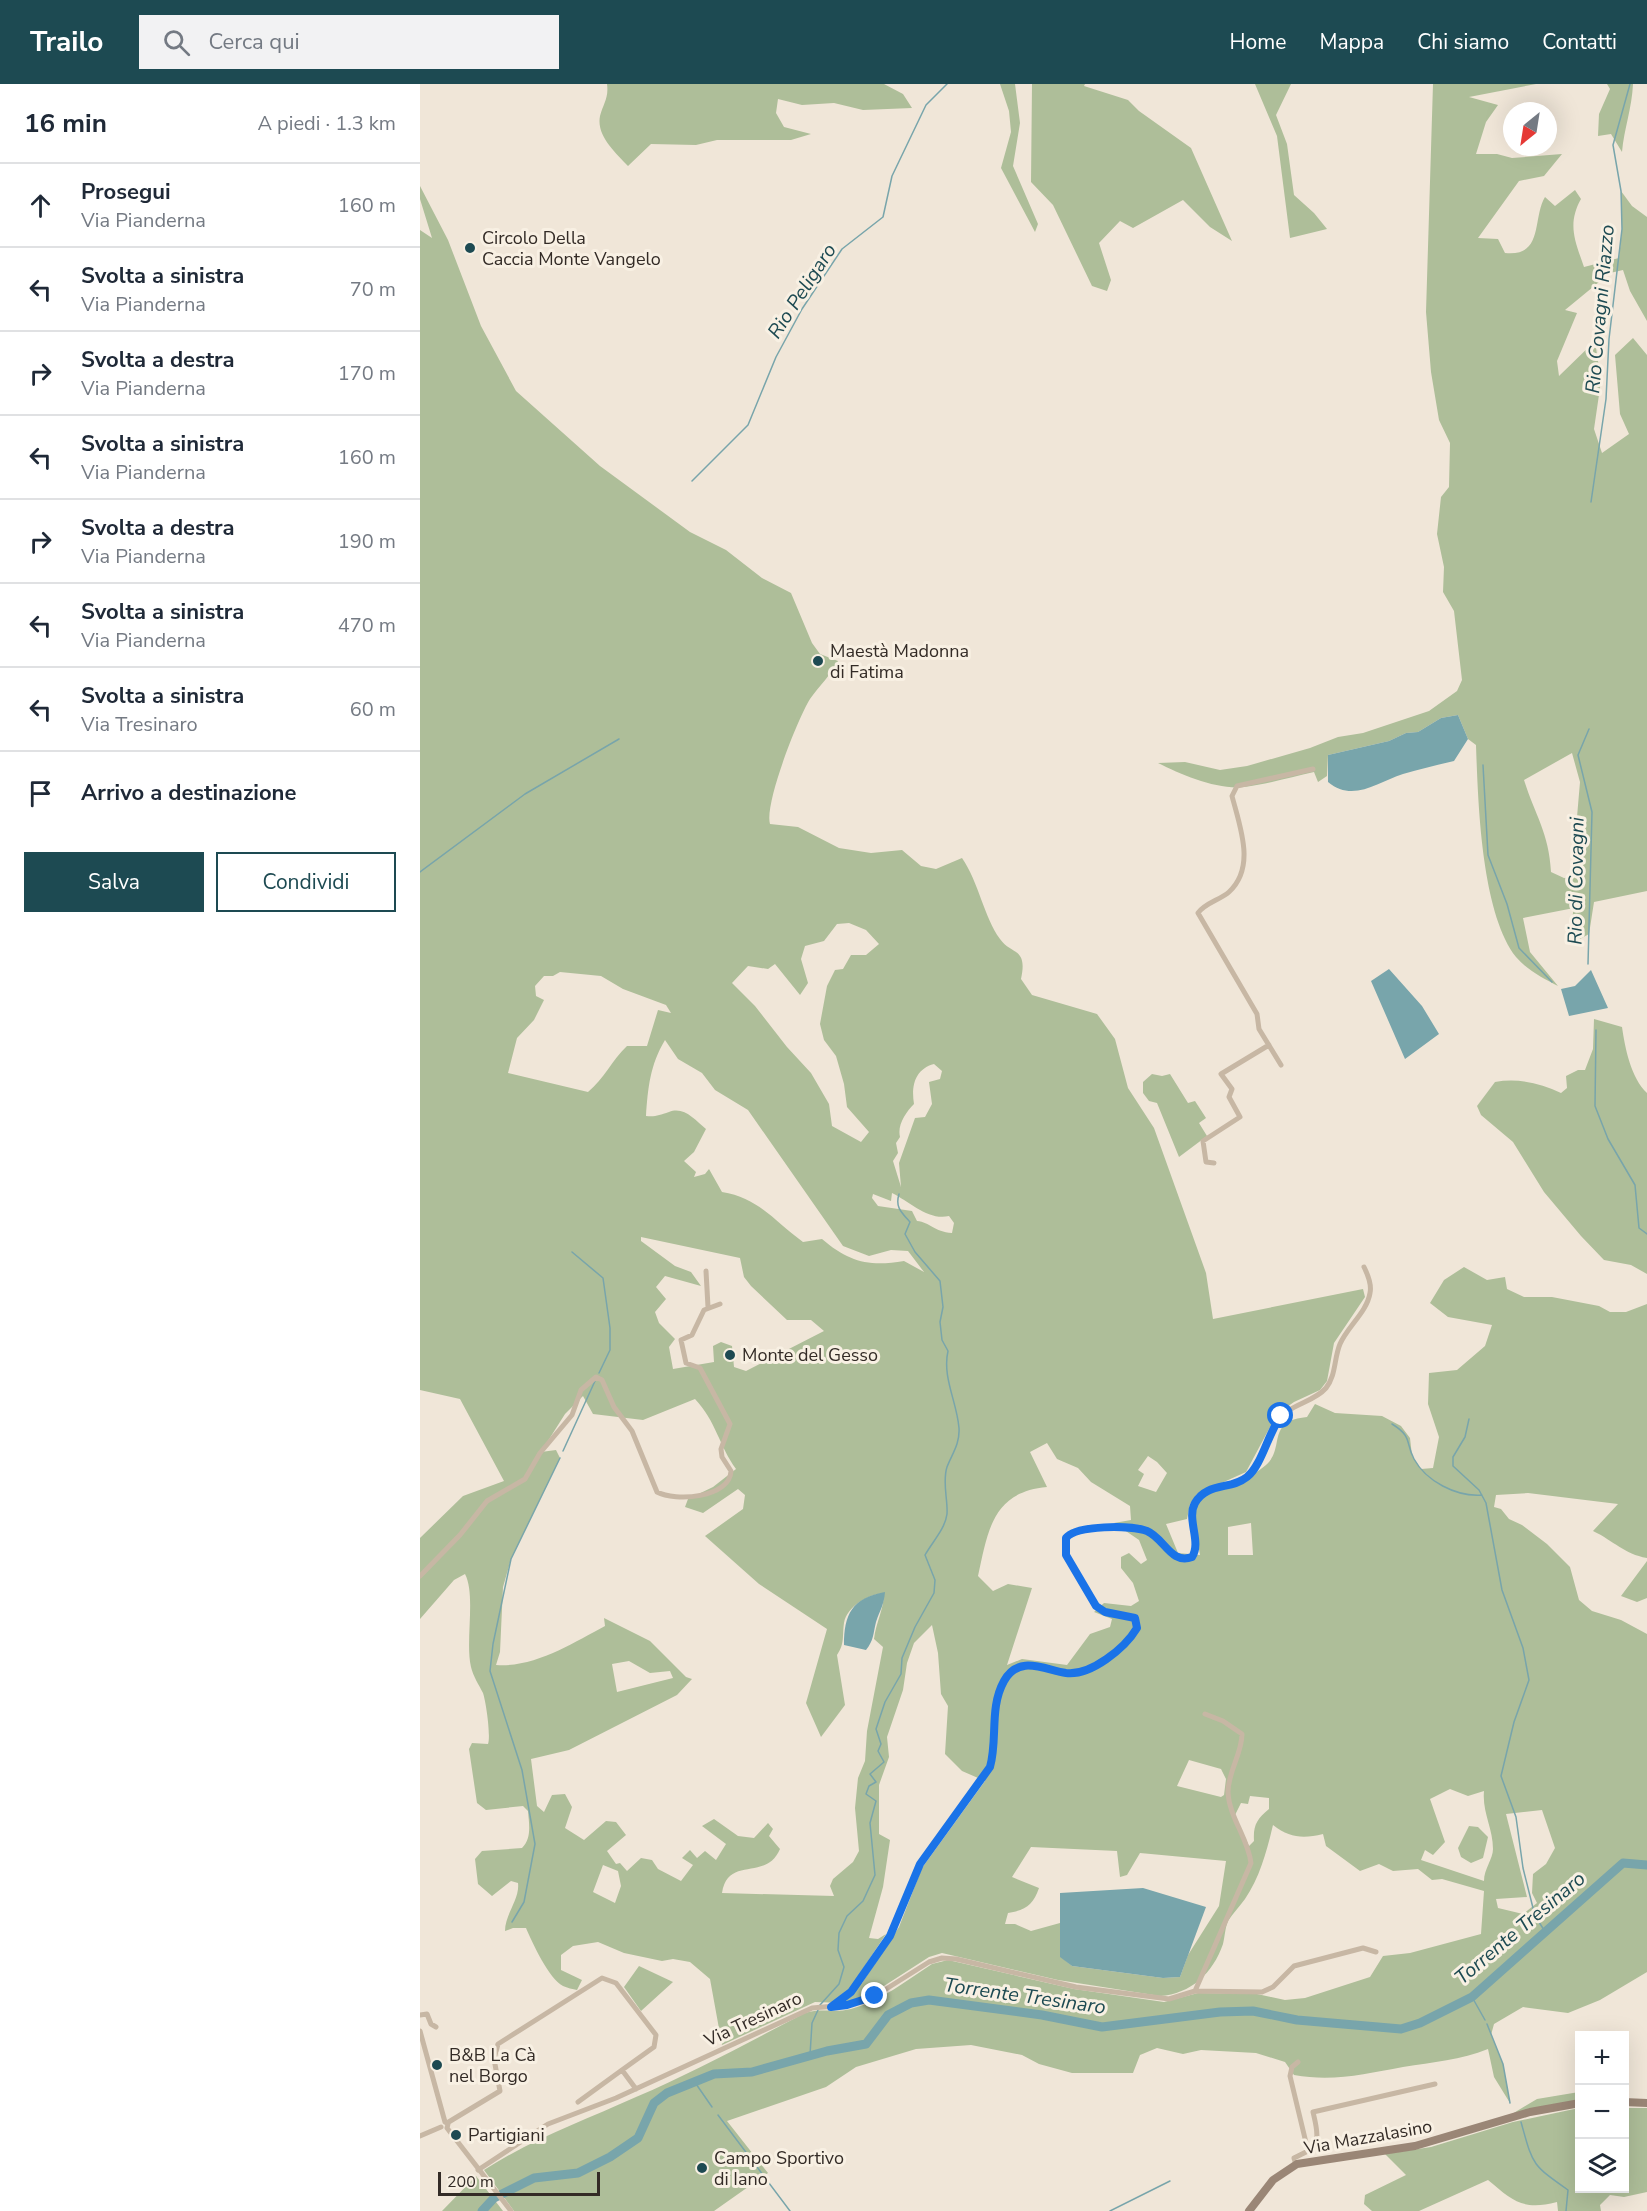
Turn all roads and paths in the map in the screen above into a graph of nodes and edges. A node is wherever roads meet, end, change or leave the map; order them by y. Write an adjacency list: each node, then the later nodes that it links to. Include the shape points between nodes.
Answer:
1 (1313, 769): 2 (street, via 1238,786 1232,796 1245,848 1240,879 1223,897 1198,913 1257,1014 1259,1029)
2 (1269, 1045): 3 (street); 4 (street, via 1221,1074 1232,1089 1229,1097 1240,1117 1203,1141 1206,1162)
3 (1281, 1065)
4 (1214, 1163)
5 (1364, 1267): 13 (street, via 1371,1288 1368,1300 1340,1345 1330,1382 1321,1392 1281,1416 1245,1478 1208,1490 1198,1498 1192,1510 1192,1557 1174,1556 1156,1537 1138,1529 1083,1530 1066,1538 1066,1555 1096,1606 1105,1612 1135,1618 1137,1628 1116,1653 1084,1669 1067,1673 1030,1665 1004,1681 993,1724 994,1755 990,1767 920,1864 890,1936 851,1992)
6 (706, 1271): 8 (street)
7 (720, 1304): 8 (street)
8 (708, 1306): 9 (street, via 692,1335 681,1340 686,1363 700,1368 730,1424 721,1449 731,1471 726,1484 717,1491 687,1498 667,1498 657,1492 632,1431 614,1407 602,1380 596,1377 581,1390 572,1414 540,1453 525,1479 487,1501)
9 (420, 1576)
10 (1204, 1714): 12 (street, via 1242,1734 1228,1795 1249,1846 1251,1863)
11 (1376, 1952): 12 (street, Via Tresinaro, via 1363,1948 1294,1966 1273,1987 1262,1992)
12 (1195, 1991): 13 (street, Via Tresinaro, via 1169,1999 1076,1988 942,1958 875,1996)
13 (831, 2007): 21 (street, Via Tresinaro, via 819,2006)
14 (420, 2015): 15 (street, via 427,2014)
15 (436, 2027)
16 (420, 2031): 17 (street)
17 (422, 2045): 26 (street)
18 (1298, 2062): 28 (street, via 1290,2076)
19 (622, 2070): 21 (street); 22 (street); 26 (street, via 654,2047 656,2035 616,1983 602,1978 498,2044 494,2058 500,2091)
20 (1435, 2084): 28 (street, via 1313,2112 1316,2143)
21 (636, 2089): 30 (street, Via Tresinaro, via 548,2124)
22 (578, 2102)
23 (1629, 2103): 24 (main road)
24 (1647, 2103)
25 (1575, 2104): 29 (main road, Via Mazzalasino, via 1530,2112 1415,2146)
26 (445, 2125): 27 (street); 30 (street)
27 (420, 2136)
28 (1308, 2151): 29 (street, via 1294,2158)
29 (1296, 2165): 32 (main road, Via Mazzalasino, via 1273,2180)
30 (478, 2170): 31 (street)
31 (511, 2211)
32 (1249, 2211)

